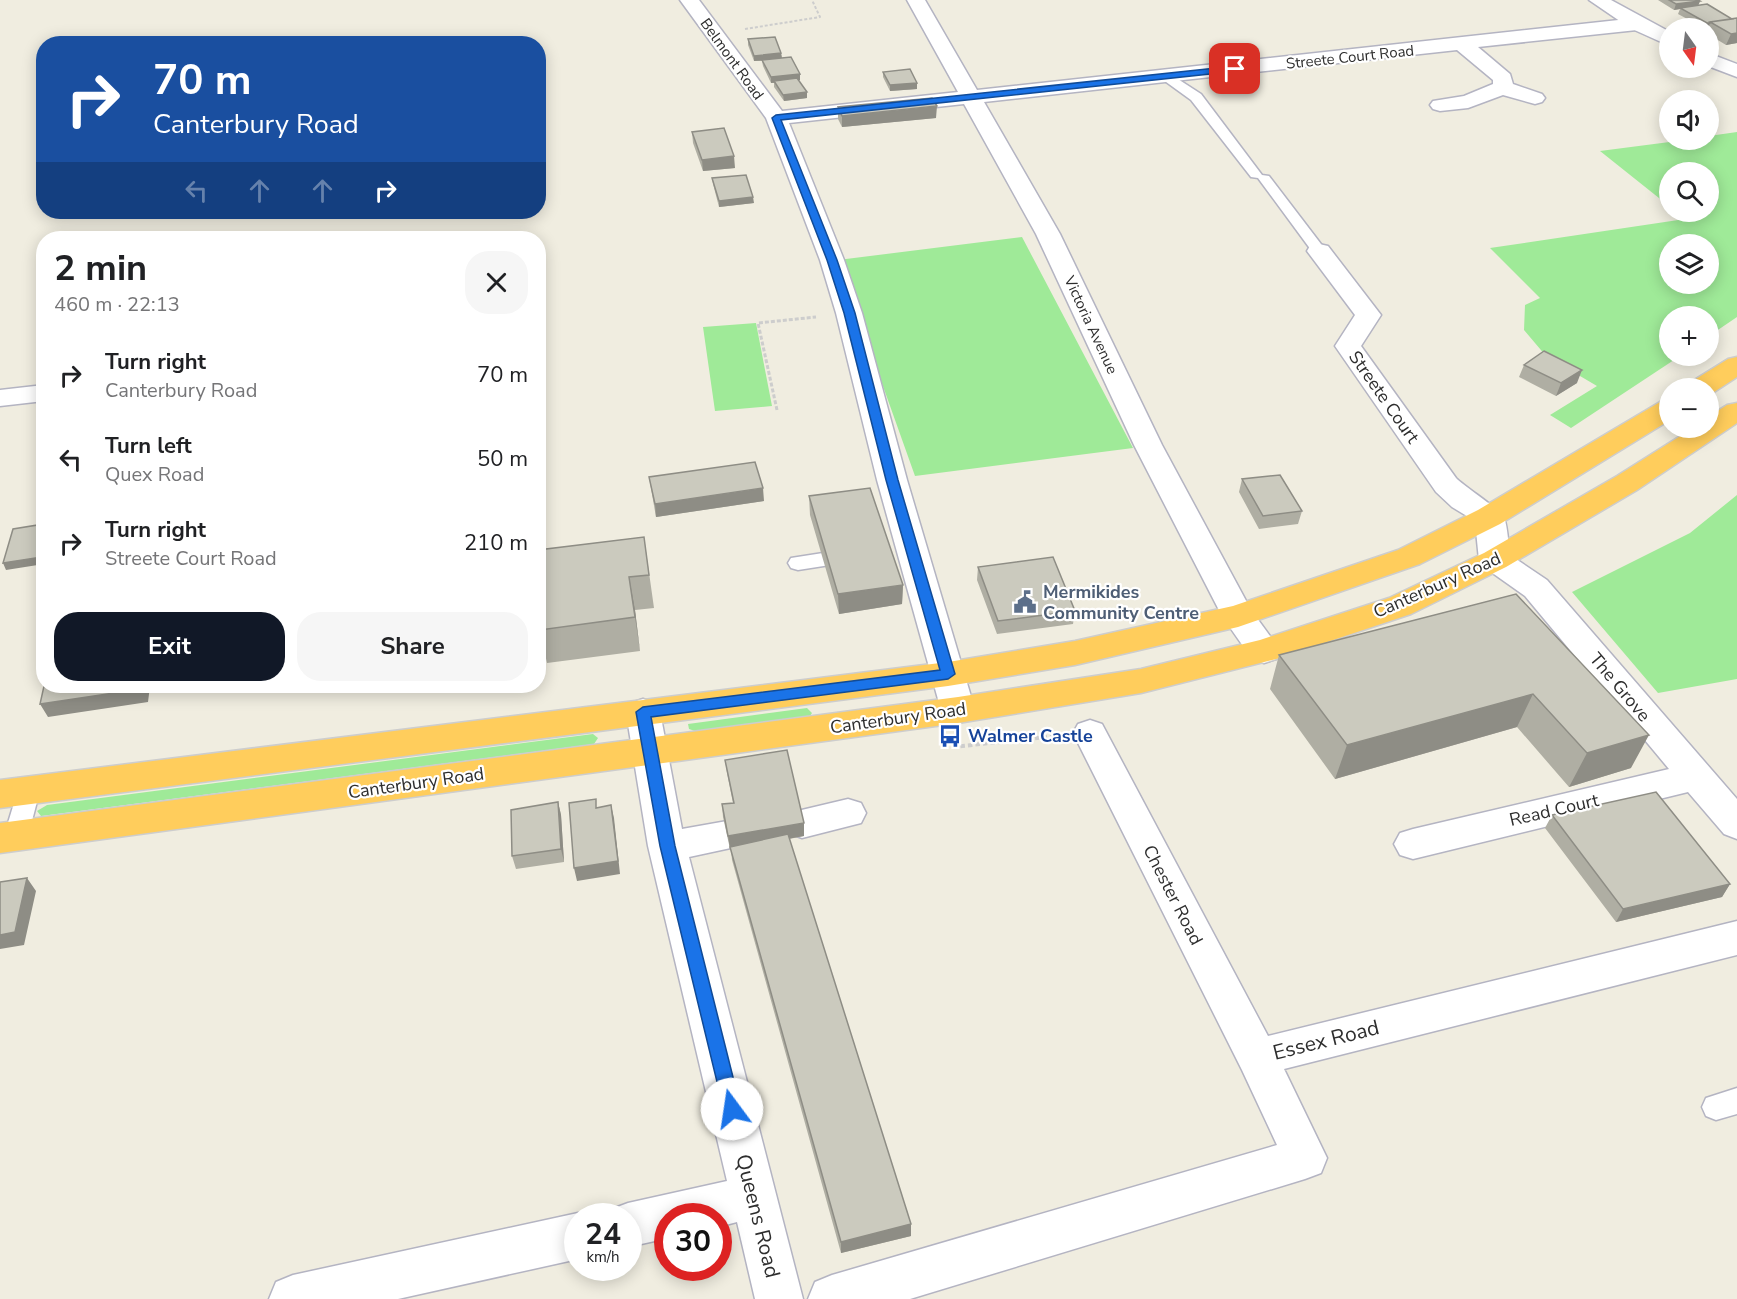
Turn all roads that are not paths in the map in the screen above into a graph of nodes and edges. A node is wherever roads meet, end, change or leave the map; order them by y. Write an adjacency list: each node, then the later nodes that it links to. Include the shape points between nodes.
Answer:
1 (689, 0): 14 (street, Belmont Road)
2 (916, 0): 11 (street, Victoria Avenue)
3 (1598, 0): 4 (street)
4 (1637, 24): 5 (street); 6 (street, Streete Court Road)
5 (1659, 35)
6 (1462, 44): 9 (street, Streete Court Road); 10 (street, via 1503,78)
7 (1719, 64): 8 (street)
8 (1737, 71)
9 (1167, 76): 11 (street, Streete Court Road); 15 (lane, Streete Court, via 1196,97)
10 (1503, 87): 12 (street); 13 (street, via 1468,102)
11 (970, 96): 14 (street, Streete Court Road); 26 (street, Victoria Avenue, via 1048,234 1148,446)
12 (1535, 98)
13 (1440, 105)
14 (776, 118): 28 (street, Belmont Road, via 849,313 903,550)
15 (1319, 251): 22 (street, Streete Court, via 1368,315 1348,346 1446,485)
16 (1737, 365): 17 (highway)
17 (1717, 378)
18 (36, 394): 19 (street)
19 (0, 398)
20 (1737, 411): 24 (highway, Canterbury Road, via 1627,483)
21 (1659, 415): 22 (highway, Canterbury Road)
22 (1489, 518): 24 (street); 26 (highway, Canterbury Road, via 1409,557)
23 (823, 560): 25 (lane)
24 (1495, 560): 27 (highway, Canterbury Road, via 1400,606); 33 (street, The Grove, via 1536,588)
25 (798, 562)
26 (1238, 616): 27 (street, Victoria Avenue); 28 (highway, Canterbury Road, via 1075,653)
27 (1264, 651): 29 (highway, Canterbury Road, via 1141,681)
28 (948, 674): 29 (street, Belmont Road); 30 (highway, Canterbury Road)
29 (958, 710): 32 (highway, Canterbury Road)
30 (643, 712): 32 (street, Queens Road); 34 (highway, Canterbury Road)
31 (1090, 733): 43 (street, Chester Road)
32 (651, 752): 39 (highway, Canterbury Road); 41 (street, Queens Road)
33 (1696, 776): 37 (street, The Grove); 40 (street, Read Court)
34 (14, 792): 39 (lane)
35 (848, 813): 36 (street)
36 (802, 823)
37 (1737, 824)
38 (727, 836): 41 (street)
39 (8, 837)
40 (1413, 844)
41 (667, 846): 44 (street, Queens Road)
42 (1737, 938): 43 (street, Essex Road)
43 (1257, 1057): 49 (street, Essex Road, via 1305,1158)
44 (753, 1197): 45 (street); 48 (street, Queens Road)
45 (642, 1222)
46 (564, 1239): 47 (street)
47 (293, 1299)
48 (779, 1299)
49 (832, 1299)

